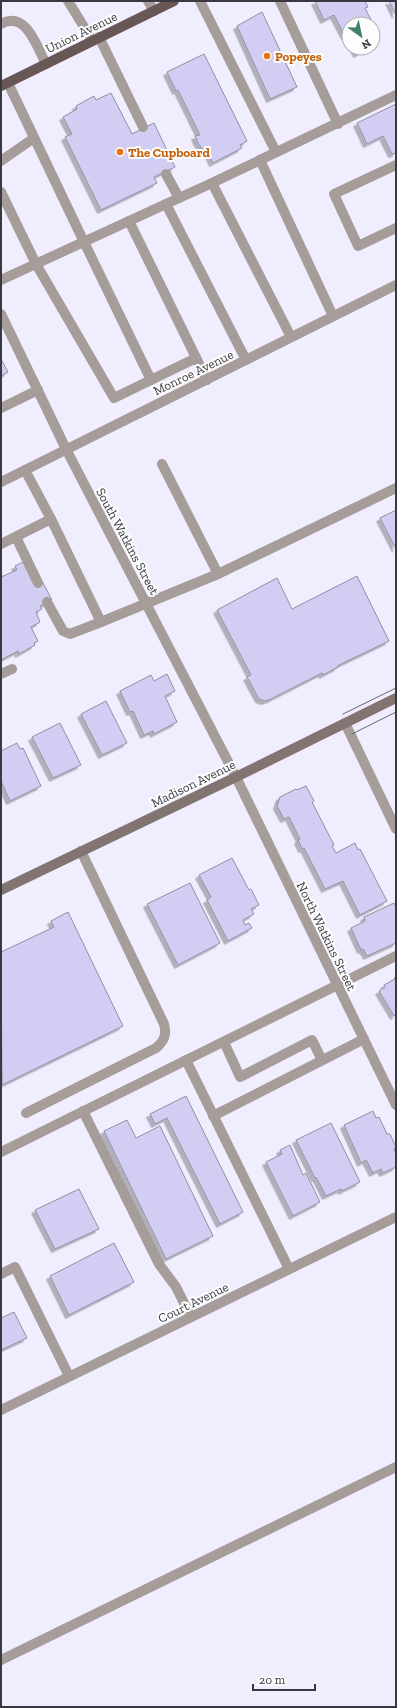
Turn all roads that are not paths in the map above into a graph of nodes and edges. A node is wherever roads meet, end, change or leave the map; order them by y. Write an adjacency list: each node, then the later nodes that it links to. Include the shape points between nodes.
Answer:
1 (68, 1): 8 (street)
2 (148, 1): 6 (street)
3 (174, 1): 6 (main road, Union Avenue)
4 (200, 1): 15 (street)
5 (280, 1): 12 (street)
6 (154, 11): 8 (main road, Union Avenue)
7 (1, 24): 9 (street, via 16,21 26,26)
8 (96, 39): 9 (main road, Union Avenue); 13 (street)
9 (46, 64): 10 (main road, Union Avenue)
10 (5, 85): 14 (street)
11 (396, 95): 12 (street)
12 (338, 124): 15 (street)
13 (143, 127)
14 (34, 138): 16 (street); 26 (street)
15 (276, 152): 17 (street)
16 (1, 160)
17 (260, 160): 20 (street); 31 (street)
18 (396, 165): 25 (street, via 334,194 358,246)
19 (166, 174): 22 (street)
20 (212, 183): 22 (street); 32 (street)
21 (1, 192): 27 (street)
22 (179, 198): 23 (street)
23 (166, 204): 24 (street); 34 (street)
24 (130, 221): 26 (street); 33 (street)
25 (396, 228)
26 (84, 242): 27 (street); 35 (street)
27 (36, 264): 28 (street); 35 (street, via 114,398)
28 (1, 280)
29 (396, 285): 31 (street, Monroe Avenue)
30 (1, 314): 37 (street, South Watkins Street)
31 (333, 316): 32 (street, Monroe Avenue)
32 (291, 337): 34 (street, Monroe Avenue)
33 (196, 358): 35 (street); 36 (street)
34 (246, 360): 36 (street, Monroe Avenue)
35 (151, 380)
36 (207, 380): 39 (street, Monroe Avenue)
37 (38, 390): 38 (street); 39 (street, South Watkins Street)
38 (1, 408)
39 (66, 449): 41 (street, Monroe Avenue); 50 (street, South Watkins Street)
40 (162, 464): 47 (street)
41 (25, 470): 42 (street, Monroe Avenue); 44 (street)
42 (1, 482)
43 (396, 488): 47 (street)
44 (51, 520): 45 (street); 51 (street)
45 (16, 537): 46 (street); 48 (street)
46 (1, 544)
47 (218, 574): 50 (street)
48 (38, 583)
49 (47, 602): 51 (street, via 63,631 70,634)
50 (146, 603): 51 (street); 56 (street, South Watkins Street)
51 (101, 622)
52 (12, 669): 53 (street)
53 (1, 674)
54 (396, 698): 55 (street, Madison Avenue)
55 (345, 723): 56 (street, Madison Avenue); 57 (street)
56 (236, 778): 58 (street, Madison Avenue); 61 (street, North Watkins Street)
57 (396, 829)
58 (82, 851): 59 (street, Madison Avenue); 68 (street, via 166,1033 156,1048)
59 (1, 890)
60 (396, 956): 61 (street)
61 (338, 986): 62 (street, North Watkins Street); 63 (street)
62 (364, 1039): 65 (street); 66 (street, North Watkins Street)
63 (224, 1042): 64 (street); 65 (street, via 240,1077 312,1040)
64 (186, 1060): 67 (street); 69 (street)
65 (322, 1060): 69 (street)
66 (396, 1105)
67 (83, 1111): 70 (street); 74 (street, via 160,1264 176,1287)
68 (26, 1113)
69 (213, 1116): 72 (street)
70 (1, 1152)
71 (396, 1217): 72 (street, Court Avenue)
72 (288, 1270): 74 (street, Court Avenue)
73 (1, 1274): 75 (street, via 14,1267)
74 (191, 1317): 75 (street, Court Avenue)
75 (69, 1376): 76 (street, Court Avenue)
76 (1, 1410)
77 (396, 1467): 78 (street)
78 (1, 1660)

